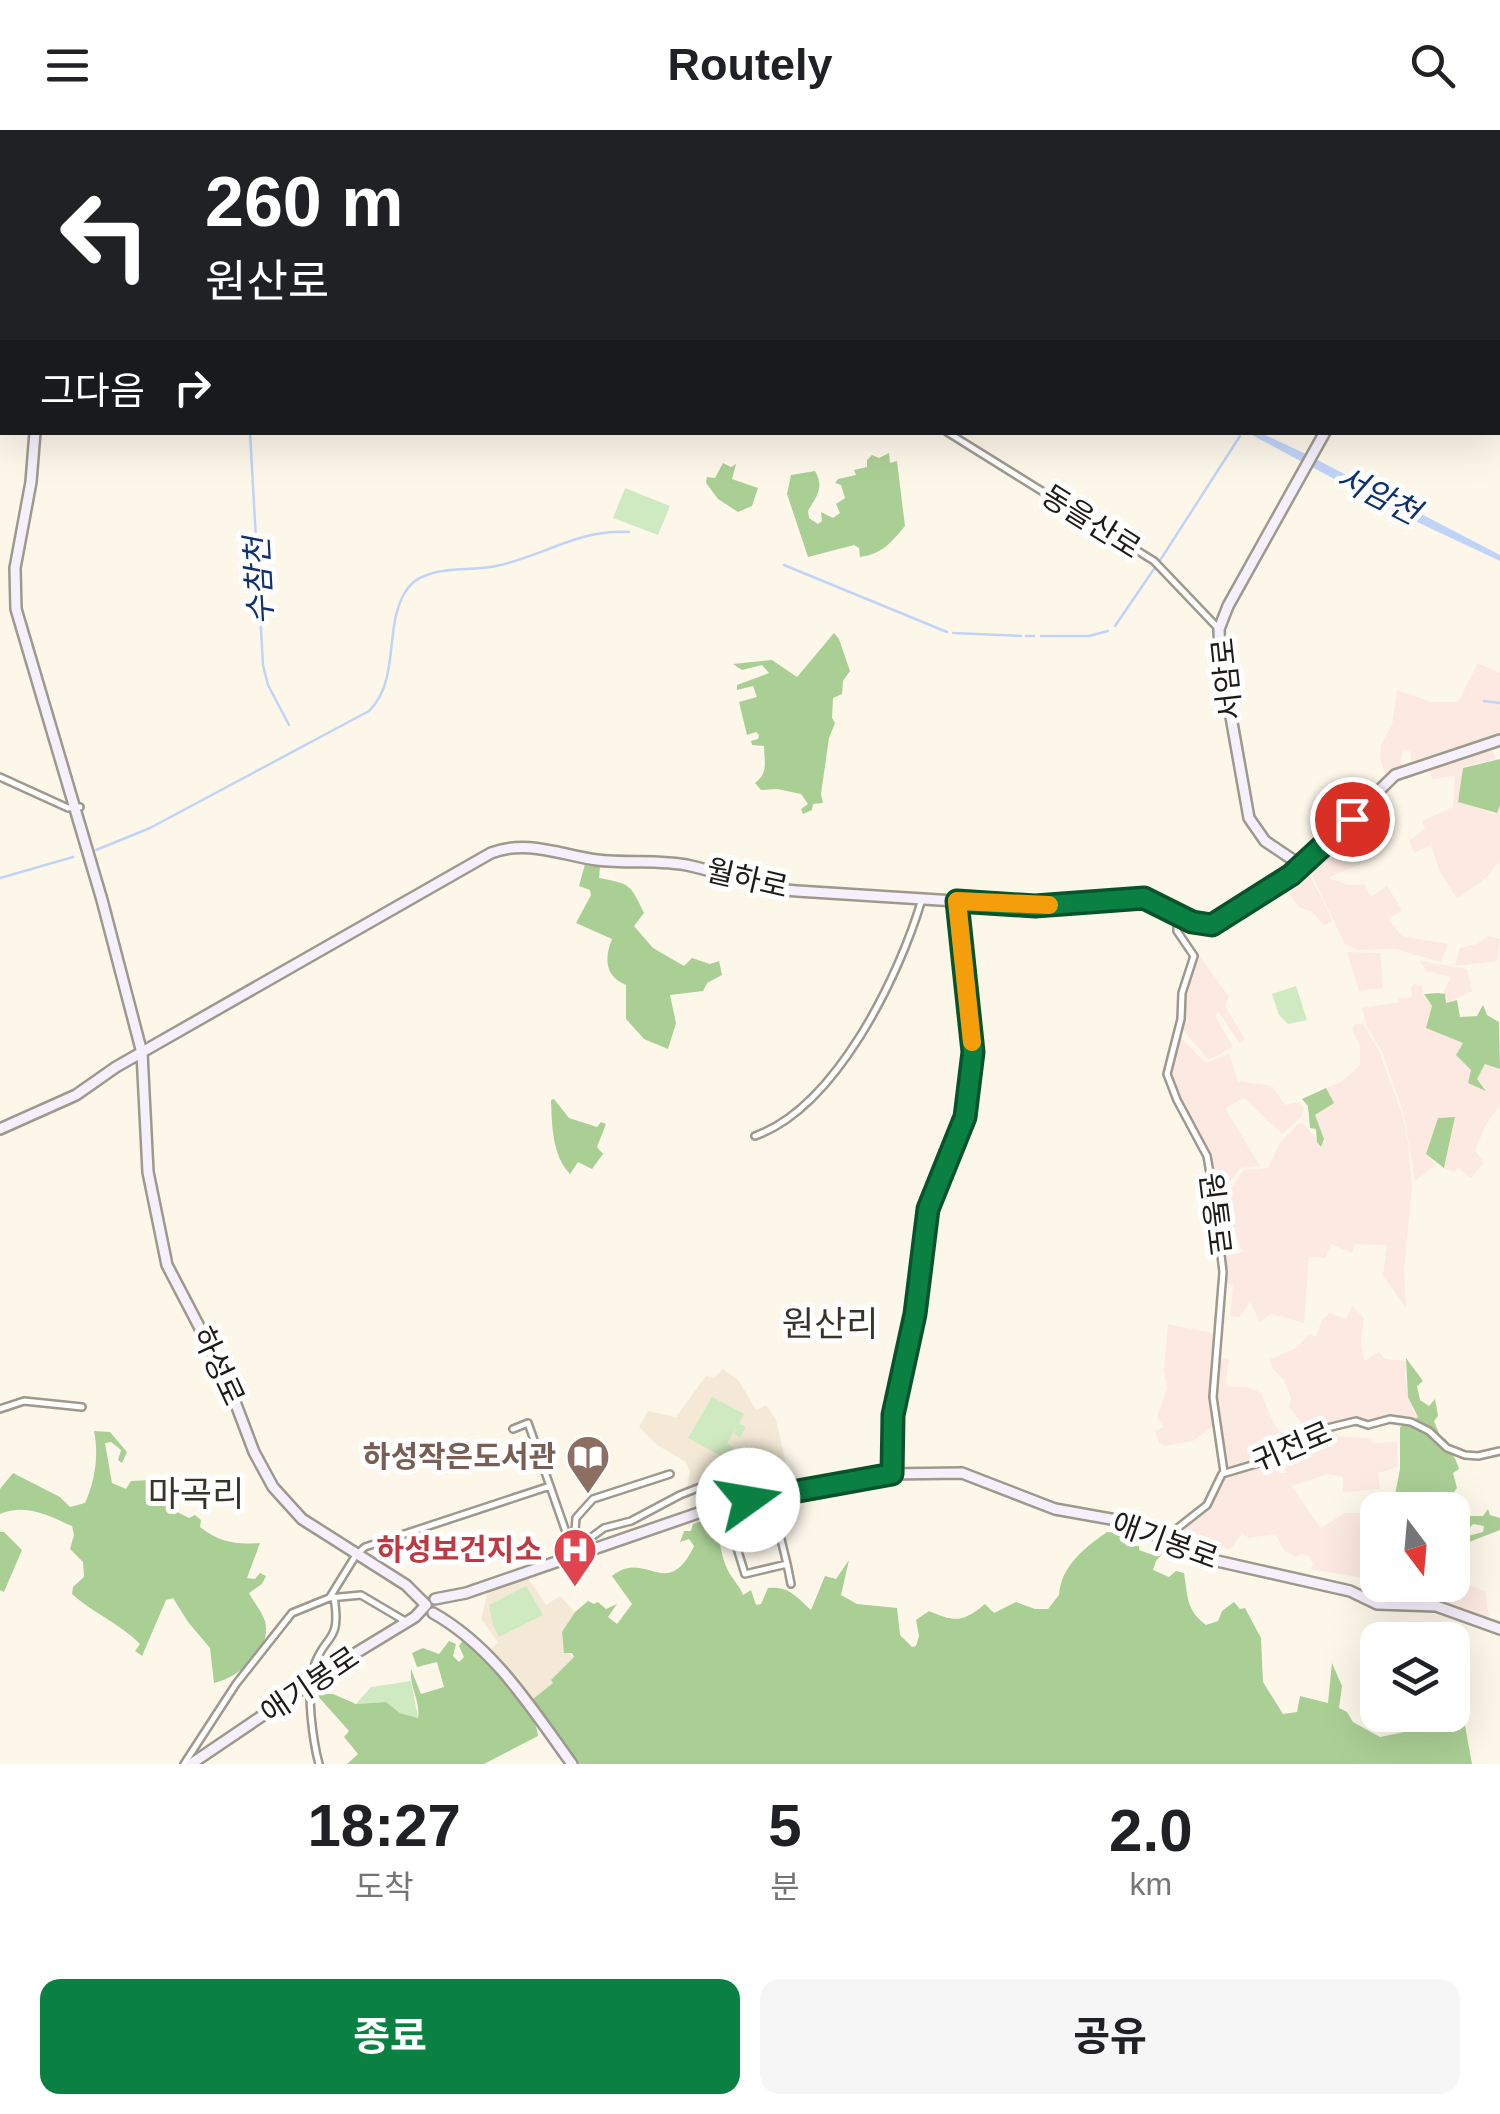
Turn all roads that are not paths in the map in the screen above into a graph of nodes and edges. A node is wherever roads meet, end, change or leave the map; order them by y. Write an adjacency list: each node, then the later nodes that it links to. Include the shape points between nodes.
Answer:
1 (36, 435): 7 (street, 하성로, via 14,594)
2 (952, 435): 4 (street, 동을산로, via 1154,561)
3 (1324, 435): 4 (street, 서암로)
4 (1219, 629): 8 (street, 서암로, via 1249,818)
5 (1500, 740): 9 (street, 월하로, via 1396,774)
6 (0, 777): 7 (street)
7 (78, 808): 15 (street, 하성로)
8 (1287, 856): 9 (street); 10 (street, 서암로); 11 (street)
9 (1314, 857): 10 (street, 월하로)
10 (1302, 866): 11 (street, 월하로)
11 (1287, 878): 14 (street, 월하로, via 1219,923 1199,925)
12 (922, 899): 13 (street, 월하로); 15 (street, 월하로, via 770,888 692,866 510,846); 17 (street, via 900,963 852,1048 804,1108)
13 (957, 901): 14 (street, 월하로, via 1035,906 1144,898); 24 (street, via 972,1074 965,1117 928,1209 893,1415)
14 (1178, 914): 22 (street, 원통로, via 1177,931 1194,956 1167,1074 1207,1156 1213,1190 1223,1272 1213,1397)
15 (142, 1053): 16 (street, 월하로, via 76,1095); 33 (street, 하성로, via 148,1172 167,1265 226,1378 266,1478 295,1513)
16 (0, 1129)
17 (755, 1136)
18 (82, 1407): 19 (street, via 24,1401)
19 (0, 1409)
20 (512, 1428): 25 (street, via 528,1424)
21 (1500, 1451): 22 (street, 귀전로, via 1464,1454 1414,1423 1356,1421 1323,1429 1274,1459)
22 (1224, 1472): 30 (street, 귀전로, via 1207,1506)
23 (670, 1474): 32 (street, via 595,1498 576,1518)
24 (892, 1474): 26 (street, 애기봉로); 30 (street, 애기봉로, via 962,1473 1068,1513 1133,1524)
25 (550, 1486): 32 (street); 33 (street)
26 (788, 1490): 27 (street, 애기봉로); 32 (street, via 713,1482 604,1528)
27 (770, 1494): 28 (street); 32 (street, 애기봉로)
28 (780, 1534): 31 (street); 34 (street)
29 (720, 1536): 31 (street, via 732,1534)
30 (1163, 1540): 39 (street, 애기봉로, via 1196,1556 1350,1591 1377,1604 1436,1606)
31 (736, 1545): 34 (street, via 744,1574)
32 (573, 1549): 37 (street, 애기봉로, via 556,1563)
33 (356, 1555): 36 (street); 37 (street, 하성로)
34 (786, 1564): 35 (street)
35 (791, 1584)
36 (332, 1597): 38 (street, via 367,1597); 40 (street, via 337,1629 314,1665); 41 (street, via 286,1619 236,1684)
37 (433, 1606): 38 (street, 애기봉로); 43 (street, via 504,1673)
38 (411, 1620): 40 (street, 애기봉로)
39 (1500, 1629)
40 (311, 1686): 41 (street, 애기봉로); 42 (street)
41 (188, 1764)
42 (320, 1764)
43 (572, 1764)

